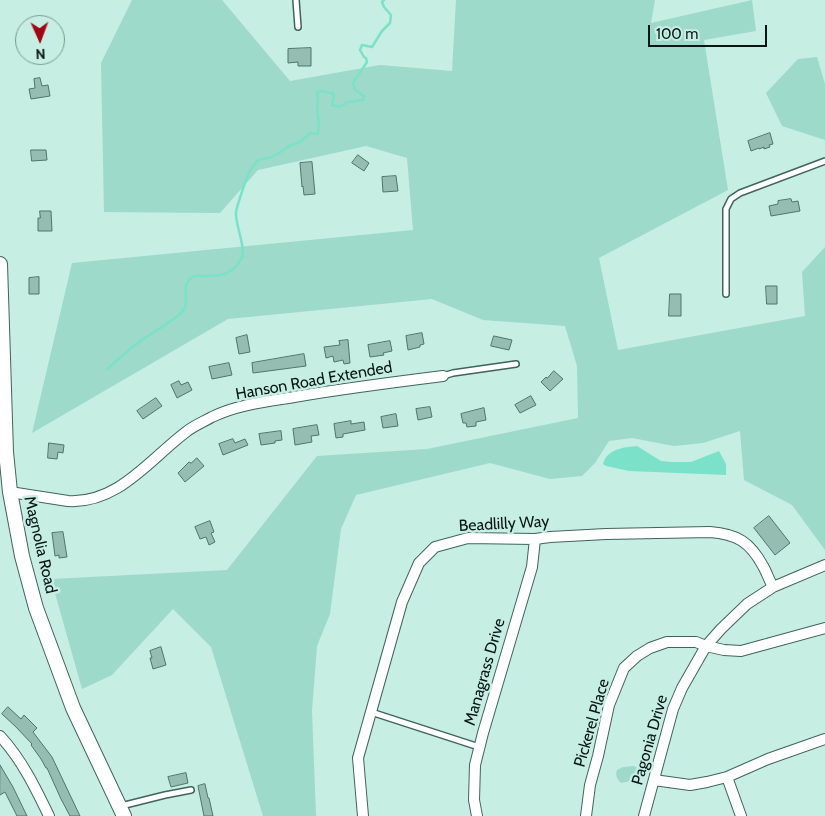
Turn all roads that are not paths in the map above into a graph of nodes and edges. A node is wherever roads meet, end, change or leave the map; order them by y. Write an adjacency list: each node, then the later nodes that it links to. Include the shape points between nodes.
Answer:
1 (296, 0): 2 (lane)
2 (298, 27)
3 (825, 161): 5 (lane, via 753,187 731,199 726,209)
4 (0, 264): 8 (main road, Magnolia Road)
5 (726, 294)
6 (516, 364): 7 (lane)
7 (442, 376): 8 (street, Hanson Road Extended, via 364,385 226,411 187,431 120,487 89,499 77,501)
8 (5, 491): 21 (main road, Magnolia Road, via 39,615 73,708)
9 (535, 539): 11 (street, Beadlilly Way, via 630,533 721,533 748,544); 14 (street, Beadlilly Way, via 468,538 435,547 418,563 402,602); 17 (street, Managrass Drive, via 532,567)
10 (825, 565): 11 (street, Pagonia Drive)
11 (773, 587): 13 (street, Pagonia Drive, via 747,604)
12 (825, 628): 13 (street, Pickerel Place, via 740,651)
13 (706, 646): 19 (street, Pagonia Drive, via 673,710); 25 (street, Pickerel Place, via 696,642 667,642 650,648 624,668 610,705 590,785)
14 (371, 712): 17 (lane); 23 (street, Beadlilly Way, via 358,758)
15 (0, 736): 22 (street, via 28,773)
16 (825, 739): 18 (street)
17 (480, 747): 24 (street, Managrass Drive, via 475,765)
18 (727, 777): 19 (street, via 690,785); 27 (street)
19 (654, 780): 26 (street, Pagonia Drive)
20 (191, 790): 21 (lane, via 165,795)
21 (122, 811)
22 (49, 816)
23 (363, 816)
24 (476, 816)
25 (586, 816)
26 (644, 816)
27 (741, 816)

